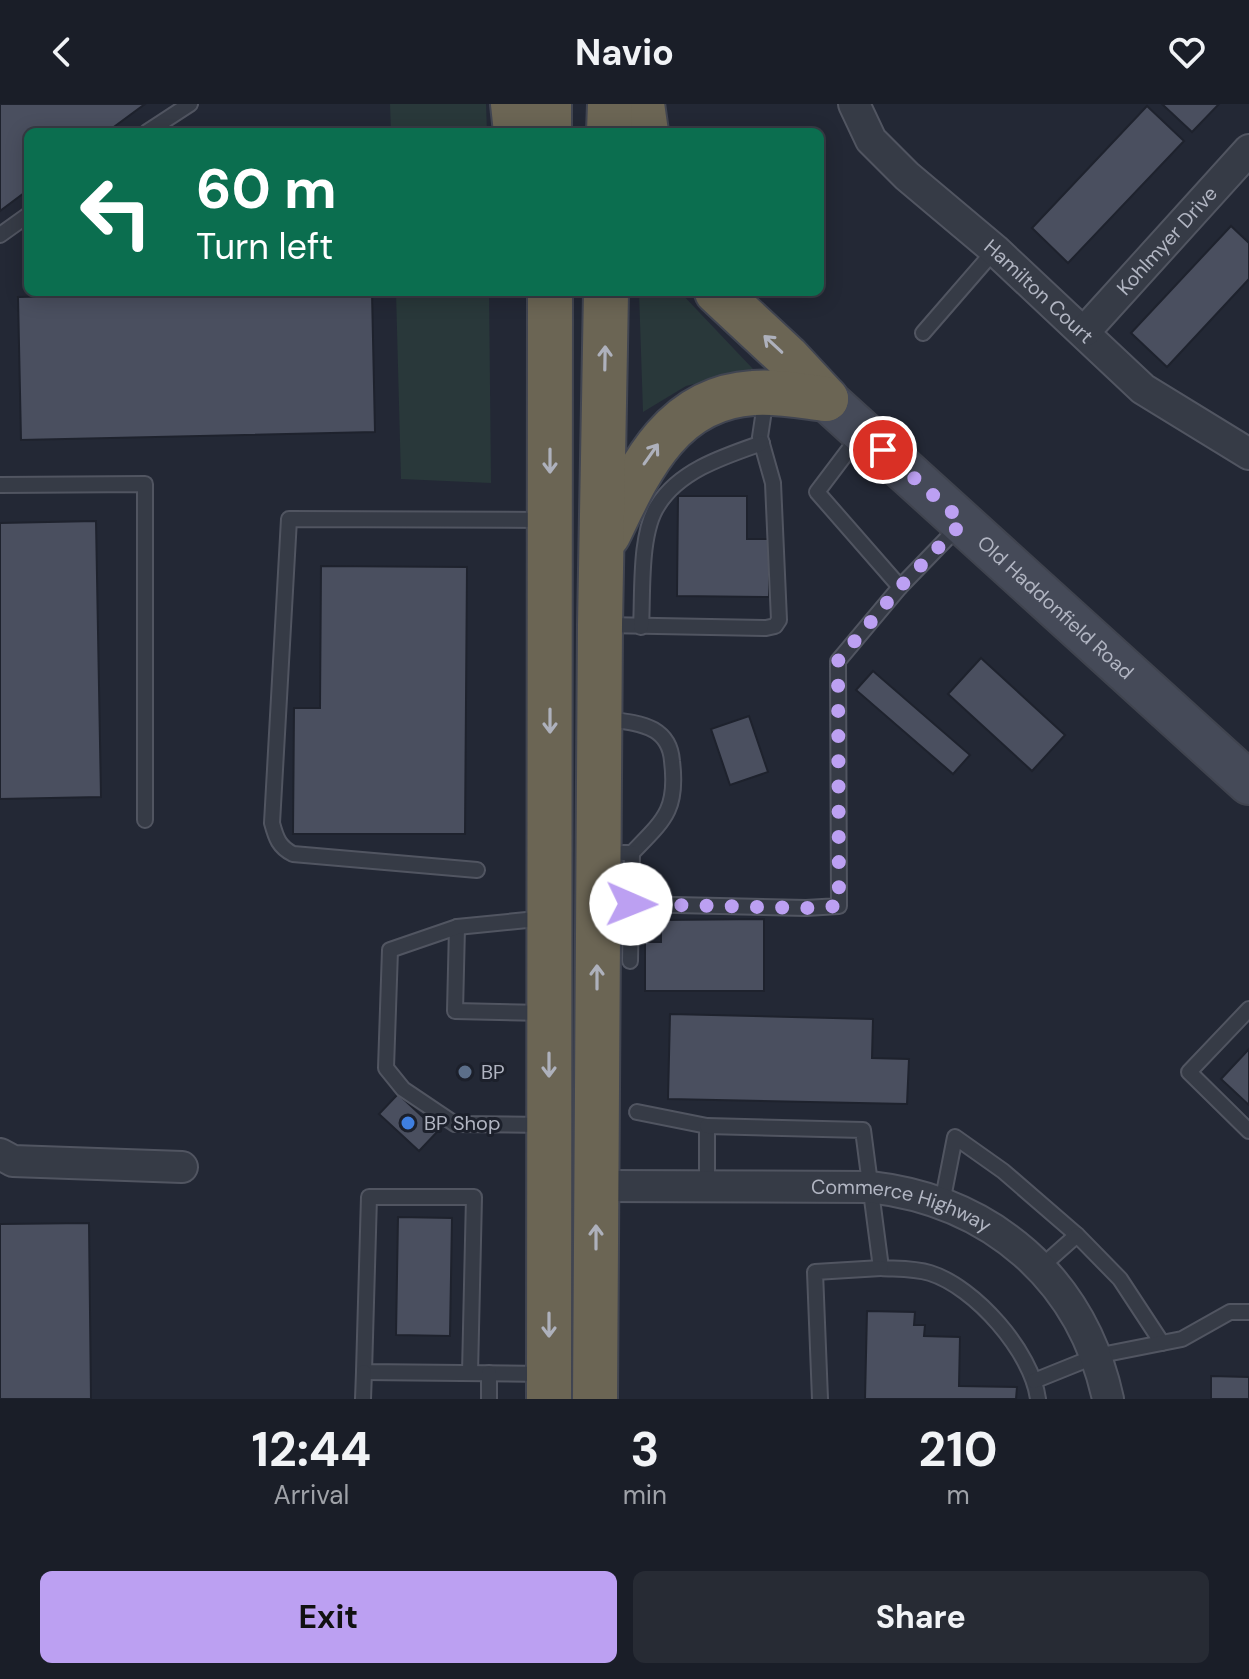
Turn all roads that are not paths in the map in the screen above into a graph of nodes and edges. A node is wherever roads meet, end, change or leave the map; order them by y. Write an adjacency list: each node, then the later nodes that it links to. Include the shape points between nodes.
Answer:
1 (190, 104): 7 (lane)
2 (513, 104): 8 (highway)
3 (549, 104): 9 (highway)
4 (610, 104): 10 (highway)
5 (642, 104): 11 (highway)
6 (854, 104): 15 (street, Hamilton Court, via 871,140)
7 (153, 128)
8 (516, 128)
9 (549, 128)
10 (609, 128)
11 (645, 128)
12 (1249, 150): 20 (street, Kohlmyer Drive)
13 (24, 218): 14 (lane)
14 (0, 235)
15 (995, 250): 20 (street, Hamilton Court); 21 (lane)
16 (537, 296): 22 (highway)
17 (550, 296): 22 (highway)
18 (606, 296): 31 (highway, one-way to 18)
19 (721, 296): 24 (highway, one-way to 19)
20 (1085, 331): 27 (street, Hamilton Court, via 1143,389)
21 (923, 333)
22 (550, 383): 29 (highway, one-way to 29)
23 (766, 392): 24 (highway); 26 (lane); 31 (highway, one-way to 23, via 646,460 682,419 705,405)
24 (826, 399): 25 (street, Old Haddonfield Road)
25 (863, 432): 30 (street, Old Haddonfield Road); 32 (lane, via 817,492)
26 (762, 443): 33 (lane, via 708,463 656,507); 33 (lane, via 774,497 779,620 775,626)
27 (1249, 454)
28 (0, 485): 36 (lane, via 145,484)
29 (550, 520): 38 (lane, via 289,519 272,823 277,840 293,854); 40 (highway, one-way to 40)
30 (963, 522): 32 (lane); 35 (street, Old Haddonfield Road)
31 (602, 548): 33 (highway)
32 (900, 587): 39 (lane, via 838,661 839,906)
33 (621, 626): 34 (highway)
34 (599, 718): 37 (highway); 37 (lane, via 653,730 671,751 675,785 660,824)
35 (1247, 777)
36 (145, 820)
37 (615, 853): 39 (lane); 51 (highway, one-way to 37)
38 (477, 870)
39 (631, 904): 42 (lane)
40 (549, 918): 41 (lane); 44 (highway)
41 (457, 927): 44 (lane, via 455,1011); 46 (lane, via 390,950 386,1068 403,1089 455,1124)
42 (630, 961)
43 (1249, 1009): 48 (lane, via 1189,1072)
44 (549, 1013): 46 (highway, one-way to 46)
45 (637, 1112): 47 (lane)
46 (549, 1125): 65 (highway, one-way to 65)
47 (707, 1126): 52 (lane); 53 (lane, via 863,1130)
48 (1249, 1131)
49 (0, 1154): 50 (street, via 13,1161)
50 (182, 1167)
51 (596, 1186): 52 (street, Commerce Highway); 68 (highway, one-way to 51)
52 (707, 1186): 53 (street, Commerce Highway)
53 (870, 1187): 54 (street, Commerce Highway); 57 (lane)
54 (942, 1203): 55 (lane, via 955,1137); 56 (street, Commerce Highway, via 989,1226)
55 (1077, 1235): 56 (lane); 59 (lane, via 1120,1279)
56 (1042, 1266): 60 (street, Commerce Highway, via 1076,1313)
57 (881, 1268): 64 (lane, via 930,1273 967,1295 999,1325); 69 (lane, via 815,1272)
58 (1249, 1312): 59 (lane, via 1230,1312 1182,1339)
59 (1162, 1343): 60 (lane)
60 (1096, 1356): 64 (lane); 71 (street, Commerce Highway)
61 (364, 1372): 62 (lane); 62 (lane, via 369,1197 474,1197); 66 (lane)
62 (470, 1373): 63 (lane)
63 (489, 1373): 65 (lane); 67 (lane)
64 (1034, 1381): 70 (lane)
65 (549, 1386)
66 (363, 1399)
67 (489, 1399)
68 (595, 1399)
69 (820, 1399)
70 (1038, 1399)
71 (1108, 1399)

